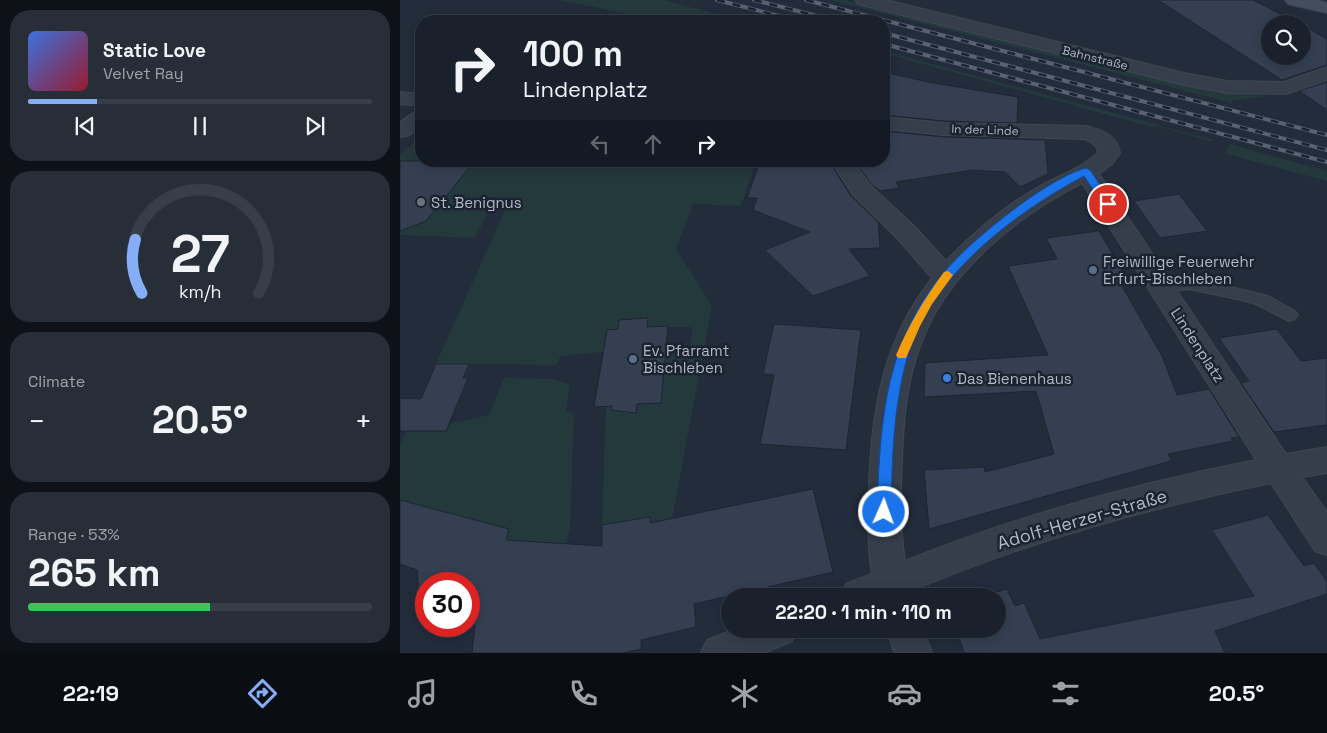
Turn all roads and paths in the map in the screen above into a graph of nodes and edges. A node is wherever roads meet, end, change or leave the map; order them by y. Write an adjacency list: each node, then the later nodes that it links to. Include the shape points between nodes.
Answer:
1 (864, 0): 4 (street, Bahnstraße, via 1227,87 1286,88)
2 (1294, 0): 3 (street)
3 (1327, 8)
4 (1327, 74)
5 (400, 98): 6 (street)
6 (415, 99)
7 (415, 122): 9 (street)
8 (890, 124): 11 (street, In der Linde, via 1086,133 1103,140 1110,153)
9 (400, 131)
10 (845, 167): 12 (street, via 859,189)
11 (1086, 171): 12 (street, via 1018,211); 13 (street, Lindenplatz)
12 (946, 277): 18 (street, via 914,326 902,357 891,402 885,459)
13 (1161, 286): 14 (lane, via 1189,283 1238,293 1262,300); 16 (street, Lindenplatz)
14 (1289, 315)
15 (1327, 460): 16 (street, Adolf-Herzer-Straße)
16 (1278, 468): 17 (street); 19 (street, Adolf-Herzer-Straße, via 1115,506 974,550)
17 (1327, 540)
18 (882, 588)
19 (891, 588)
20 (757, 638): 22 (street)
21 (908, 638): 23 (street)
22 (720, 653)
23 (913, 653)

